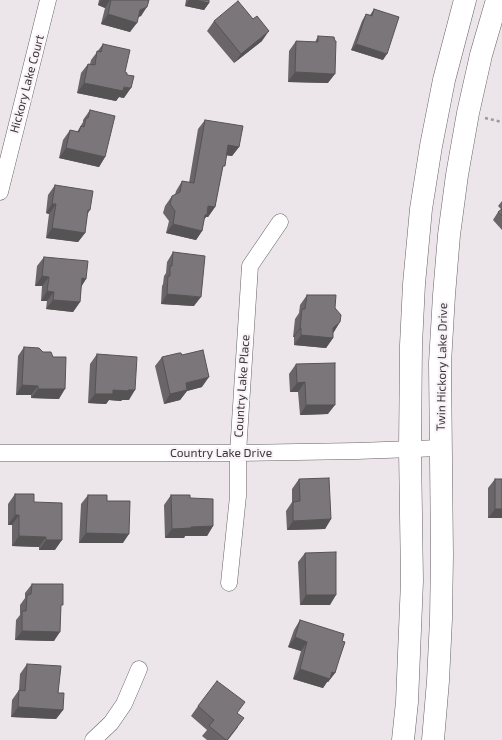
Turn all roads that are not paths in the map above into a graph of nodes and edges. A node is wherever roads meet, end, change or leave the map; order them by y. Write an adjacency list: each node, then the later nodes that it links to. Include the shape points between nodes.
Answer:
1 (48, 0): 4 (street, Hickory Lake Court)
2 (465, 0): 7 (street, via 444,80 421,209 410,345)
3 (497, 0): 6 (street, Twin Hickory Lake Drive, via 468,113 449,235 440,363)
4 (0, 192)
5 (280, 222): 9 (street, Country Lake Place, via 250,266)
6 (441, 448): 7 (street, Country Lake Drive); 14 (street, Twin Hickory Lake Drive, via 441,619)
7 (410, 449): 9 (street, Country Lake Drive); 13 (street, via 412,581)
8 (0, 453): 9 (street, Country Lake Drive)
9 (238, 453): 10 (street, Country Lake Place, via 238,496)
10 (229, 583)
11 (139, 669): 12 (street, via 124,704 111,723)
12 (93, 740)
13 (403, 740)
14 (433, 740)

